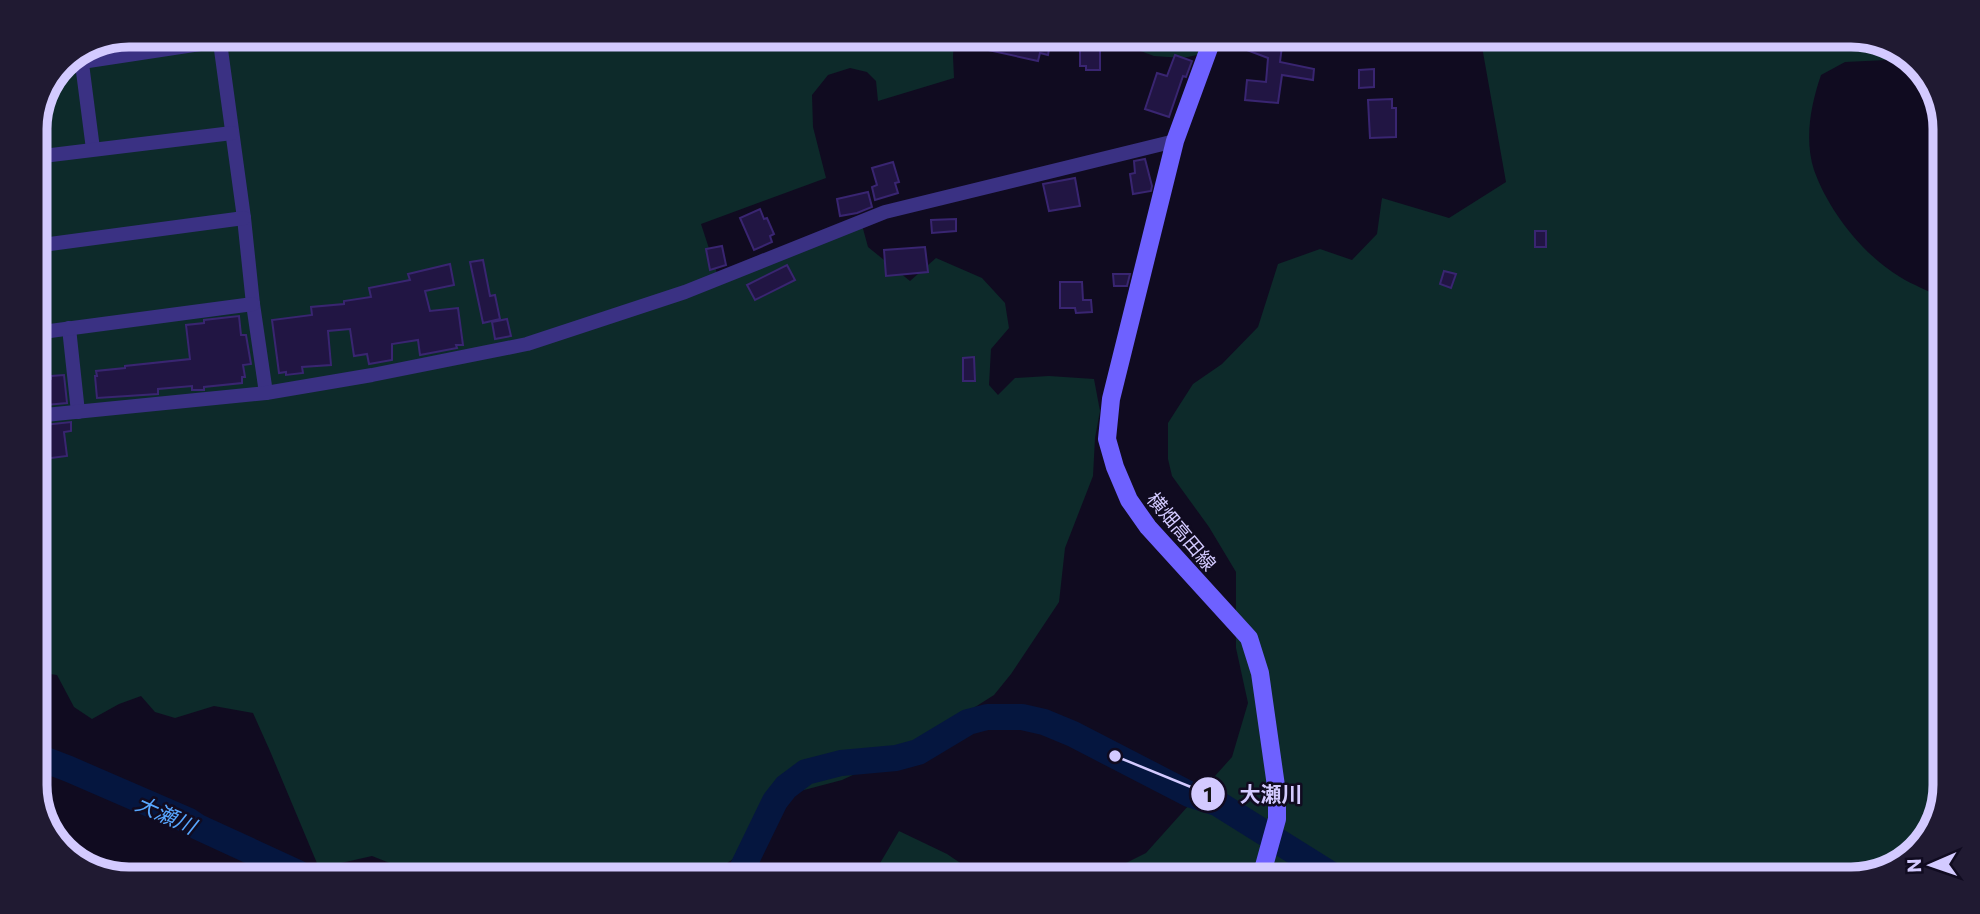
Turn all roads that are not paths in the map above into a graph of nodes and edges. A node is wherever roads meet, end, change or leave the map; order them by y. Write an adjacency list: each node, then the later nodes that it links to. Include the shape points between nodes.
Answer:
1 (160, 47): 4 (street)
2 (220, 47): 6 (street)
3 (1209, 47): 7 (main road, 横畑高田線)
4 (90, 58)
5 (82, 63): 8 (street)
6 (232, 133): 8 (street); 10 (street)
7 (1175, 141): 15 (street, via 885,212 685,292 527,344); 18 (main road, 横畑高田線, via 1111,399 1107,439 1129,500 1148,527 1249,638 1261,673 1277,793 1277,819)
8 (93, 149): 9 (street)
9 (47, 155)
10 (244, 219): 11 (street); 12 (street)
11 (47, 244)
12 (253, 304): 13 (street); 15 (street)
13 (69, 328): 14 (street); 16 (street)
14 (47, 331)
15 (266, 393): 16 (street)
16 (78, 412): 17 (street)
17 (47, 415)
18 (1264, 867)

